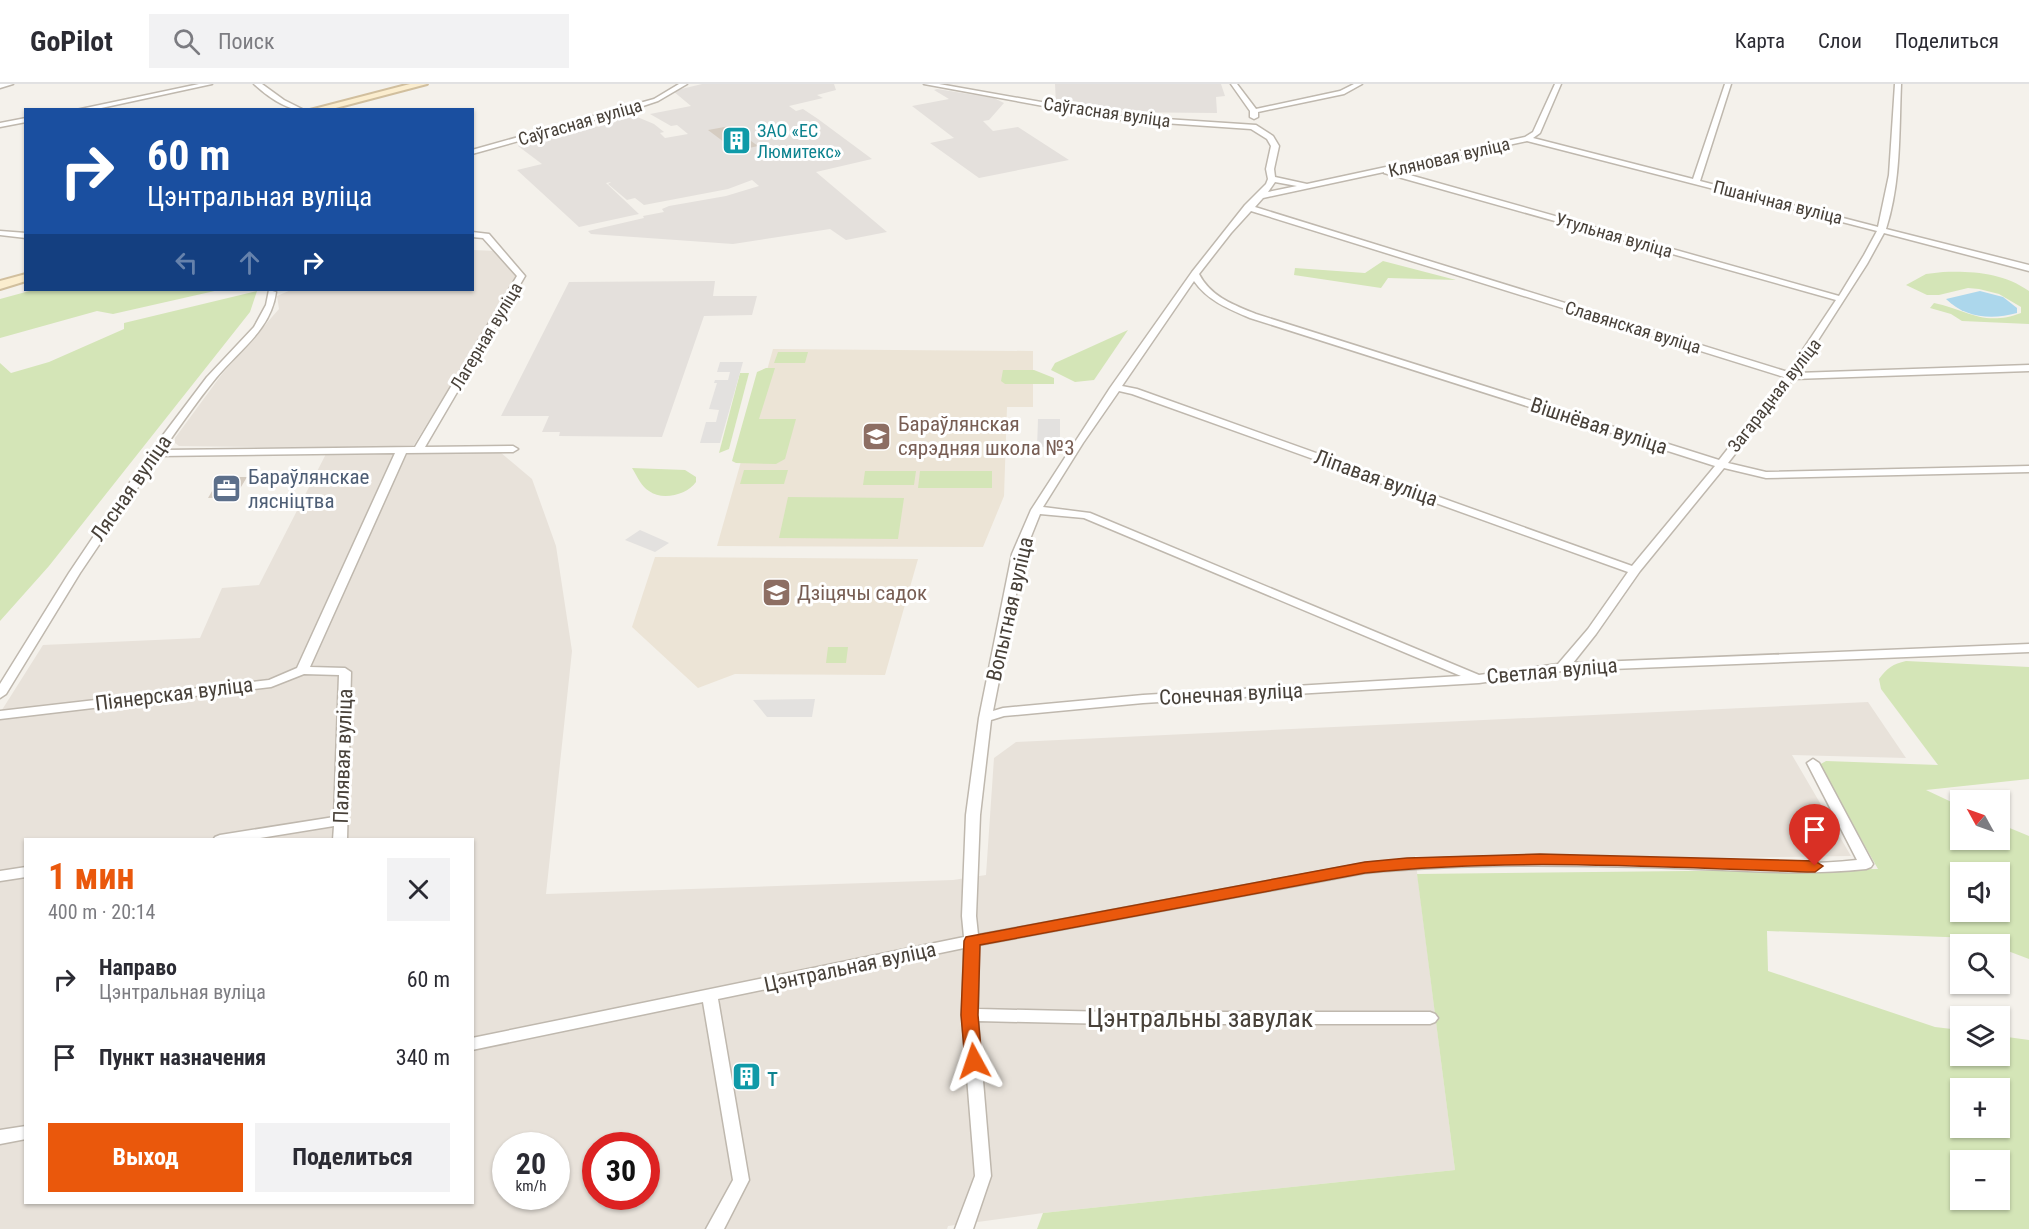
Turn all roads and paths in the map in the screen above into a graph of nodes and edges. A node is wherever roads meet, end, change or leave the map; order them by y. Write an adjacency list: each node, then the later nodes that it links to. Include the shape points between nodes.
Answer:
1 (10, 84): 12 (street)
2 (209, 84): 13 (street)
3 (257, 84): 14 (street)
4 (422, 84): 15 (main road)
5 (684, 84): 21 (street, Саўгасная вуліца, via 646,104)
6 (927, 84): 19 (street, Саўгасная вуліца, via 1109,117)
7 (1234, 84): 16 (street)
8 (1359, 84): 16 (street, via 1341,93)
9 (1558, 84): 20 (street, Кляновая вуліца, via 1536,133)
10 (1728, 84): 24 (street)
11 (1898, 84): 28 (street, Загарадная вуліца, via 1890,196)
12 (0, 86)
13 (89, 108)
14 (297, 108)
15 (322, 108)
16 (1254, 111): 19 (street)
17 (24, 120): 18 (street)
18 (0, 125)
19 (1253, 127): 23 (street, via 1274,141)
20 (1527, 139): 22 (street, Кляновая вуліца); 24 (street, Пшанічная вуліца)
21 (474, 151)
22 (1386, 171): 25 (street, Кляновая вуліца); 37 (street, Утульная вуліца)
23 (1272, 179): 25 (street, Кляновая вуліца); 26 (street, Вопытная вуліца)
24 (1696, 181): 28 (street, Пшанічная вуліца)
25 (1307, 186): 26 (street, Кляновая вуліца)
26 (1259, 196): 27 (street, Вопытная вуліца)
27 (1248, 207): 33 (street, Вопытная вуліца); 39 (street, Славянская вуліца)
28 (1881, 228): 32 (street, Пшанічная вуліца); 37 (street, Загарадная вуліца)
29 (0, 233): 31 (street)
30 (475, 233): 43 (street, Лагерная вуліца, via 486,236 521,276)
31 (24, 236)
32 (2029, 268)
33 (1196, 274): 40 (street, Вопытная вуліца); 45 (street, Вішнёвая вуліца, via 1208,293 1252,316)
34 (24, 278): 35 (main road)
35 (0, 285)
36 (274, 291): 44 (street, Лясная вуліца, via 268,315 213,374)
37 (1841, 299): 39 (street, Загарадная вуліца, via 1822,334)
38 (2029, 368): 39 (street, Славянская вуліца)
39 (1790, 376): 45 (street, Загарадная вуліца)
40 (1115, 388): 47 (street, Вопытная вуліца); 48 (street, Ліпавая вуліца, via 1134,391)
41 (513, 449): 43 (street)
42 (402, 450): 43 (street); 44 (street); 51 (street)
43 (418, 450)
44 (155, 453): 54 (street, Лясная вуліца, via 97,536)
45 (1720, 465): 46 (street, Вішнёвая вуліца, via 1766,475); 48 (street, Загарадная вуліца)
46 (2029, 470)
47 (1036, 510): 53 (street, Светлая вуліца, via 1086,515); 56 (street, Вопытная вуліца, via 1018,554)
48 (1635, 571): 50 (street, Загарадная вуліца, via 1592,634)
49 (2029, 648): 50 (street, Светлая вуліца)
50 (1562, 667): 53 (street, Светлая вуліца)
51 (302, 670): 52 (street, Піянерская вуліца); 55 (street, Піянерская вуліца, via 271,682)
52 (345, 672): 58 (street, Палявая вуліца)
53 (1479, 679): 56 (street, Сонечная вуліца, via 1143,699 1003,712)
54 (0, 694)
55 (0, 715)
56 (985, 718): 63 (street, Вопытная вуліца, via 973,815 969,916)
57 (1813, 763): 63 (street, Цэнтральная вуліца, via 1866,864 1774,867 1540,860 1407,863)
58 (342, 820): 59 (street); 60 (street, Палявая вуліца)
59 (232, 838)
60 (340, 838)
61 (24, 872): 62 (street)
62 (0, 876)
63 (972, 941): 64 (street, Цэнтральная вуліца); 65 (street, Вопытная вуліца)
64 (710, 996): 67 (street, Цэнтральная вуліца); 70 (street, via 741,1180)
65 (970, 1015): 66 (street, Цэнтральны завулак); 71 (street, Вопытная вуліца, via 983,1176)
66 (1430, 1018)
67 (474, 1044)
68 (24, 1132): 69 (street)
69 (0, 1137)
70 (715, 1229)
71 (964, 1229)

